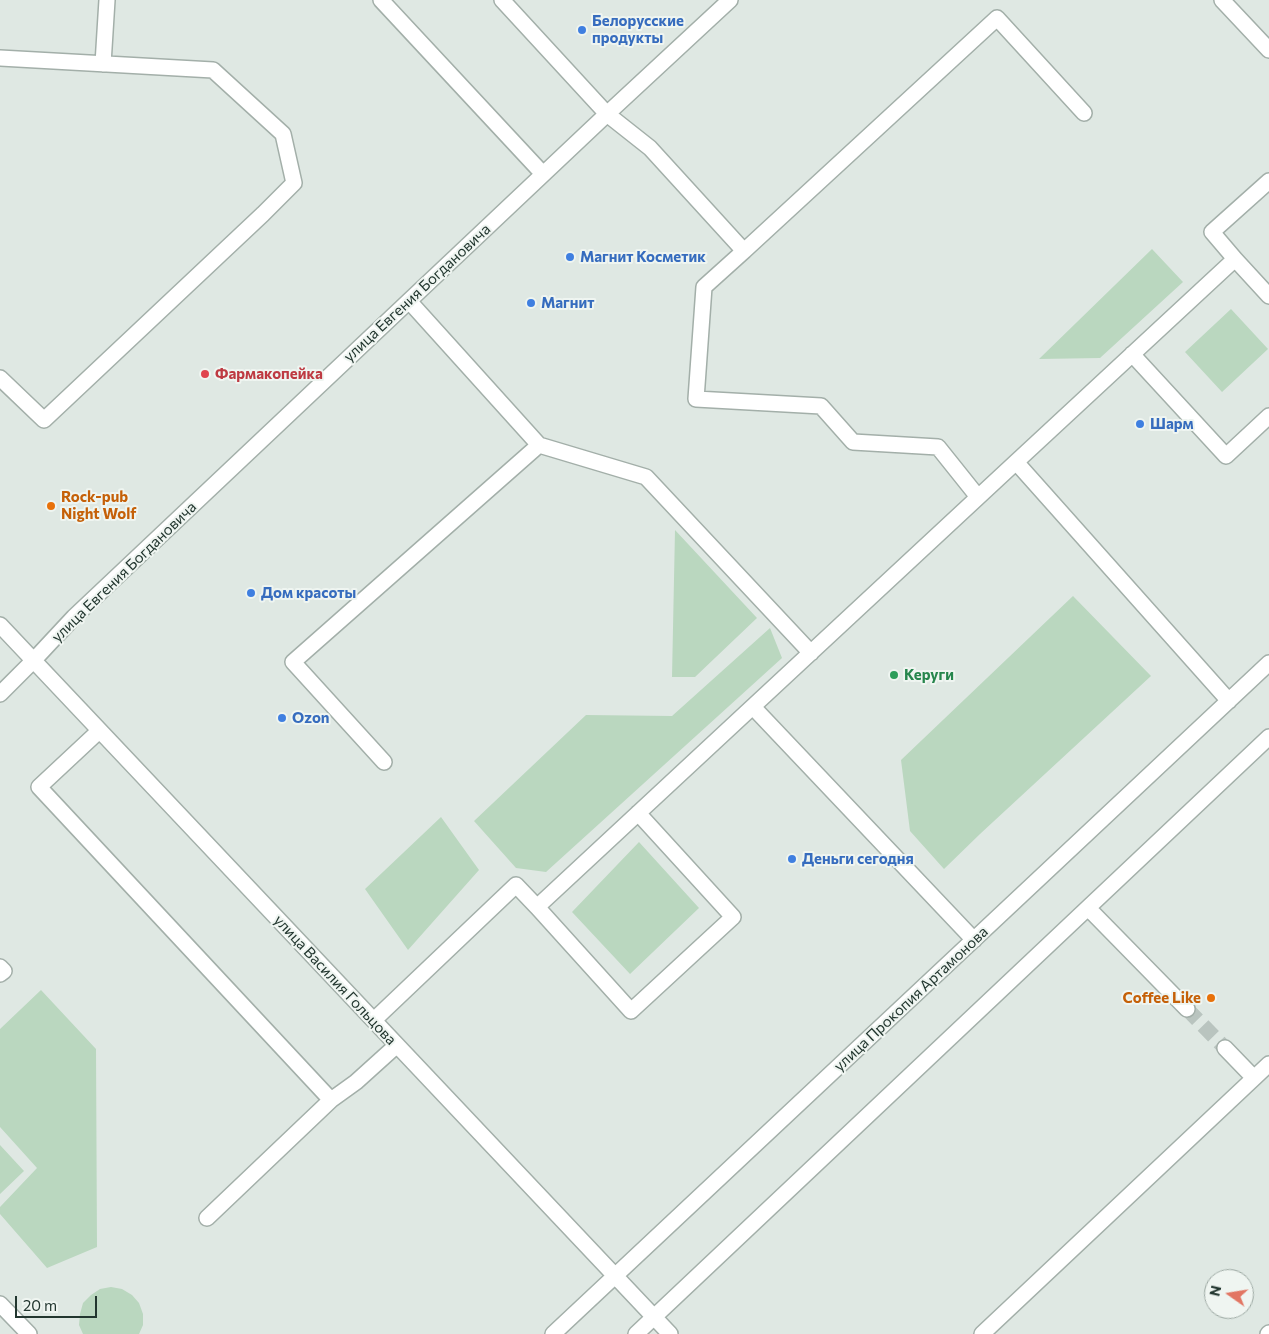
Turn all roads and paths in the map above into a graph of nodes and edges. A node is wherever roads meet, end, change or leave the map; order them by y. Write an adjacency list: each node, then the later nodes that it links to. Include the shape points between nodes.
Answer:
1 (107, 0): 8 (street)
2 (381, 0): 11 (street)
3 (502, 0): 9 (street)
4 (730, 0): 9 (street, улица Евгения Богдановича)
5 (1222, 0): 6 (street)
6 (1269, 50)
7 (0, 58): 8 (street)
8 (103, 64): 18 (street, via 212,70 283,134 294,183 44,420)
9 (607, 114): 11 (street, улица Евгения Богдановича); 13 (street, via 650,148)
10 (1084, 114): 13 (street, via 997,18)
11 (542, 174): 16 (street, улица Евгения Богдановича)
12 (1269, 181): 14 (street, via 1212,232)
13 (744, 251): 22 (street, via 704,287 696,399 821,406 853,442 938,447)
14 (1235, 258): 15 (street); 17 (street)
15 (1269, 296)
16 (409, 300): 20 (street); 25 (street, улица Евгения Богдановича, via 74,617)
17 (1132, 354): 19 (street, via 1226,456); 21 (street)
18 (0, 378)
19 (1269, 416)
20 (538, 445): 24 (street, via 646,476); 32 (street, via 293,662)
21 (1016, 462): 22 (street); 28 (street)
22 (978, 497): 24 (street)
23 (0, 625): 25 (street, улица Василия Гольцова)
24 (811, 653): 29 (street)
25 (34, 661): 27 (street, улица Евгения Богдановича); 30 (street, улица Василия Гольцова)
26 (1269, 663): 28 (street, улица Прокопия Артамонова)
27 (0, 694)
28 (1229, 701): 36 (street, улица Прокопия Артамонова)
29 (753, 707): 33 (street); 36 (street)
30 (99, 731): 40 (street, улица Василия Гольцова); 45 (street, via 38,787)
31 (1269, 737): 35 (street)
32 (384, 762)
33 (638, 813): 34 (street); 34 (street, via 733,918 631,1011)
34 (537, 907): 40 (street, via 516,885)
35 (1088, 908): 39 (street); 49 (street)
36 (974, 940): 47 (street, улица Прокопия Артамонова)
37 (0, 967): 38 (street, via 4,971)
38 (0, 974)
39 (1188, 1009)
40 (374, 1020): 41 (street, улица Василия Гольцова)
41 (397, 1045): 45 (street); 47 (street, улица Василия Гольцова)
42 (1225, 1048): 44 (street)
43 (1269, 1064): 44 (street)
44 (1254, 1078): 54 (street)
45 (331, 1100): 46 (street)
46 (207, 1218)
47 (614, 1276): 49 (street, улица Василия Гольцова); 51 (street, улица Прокопия Артамонова)
48 (0, 1304): 50 (street)
49 (654, 1318): 52 (street); 53 (street, улица Василия Гольцова)
50 (29, 1334)
51 (552, 1334)
52 (636, 1334)
53 (670, 1334)
54 (982, 1334)

